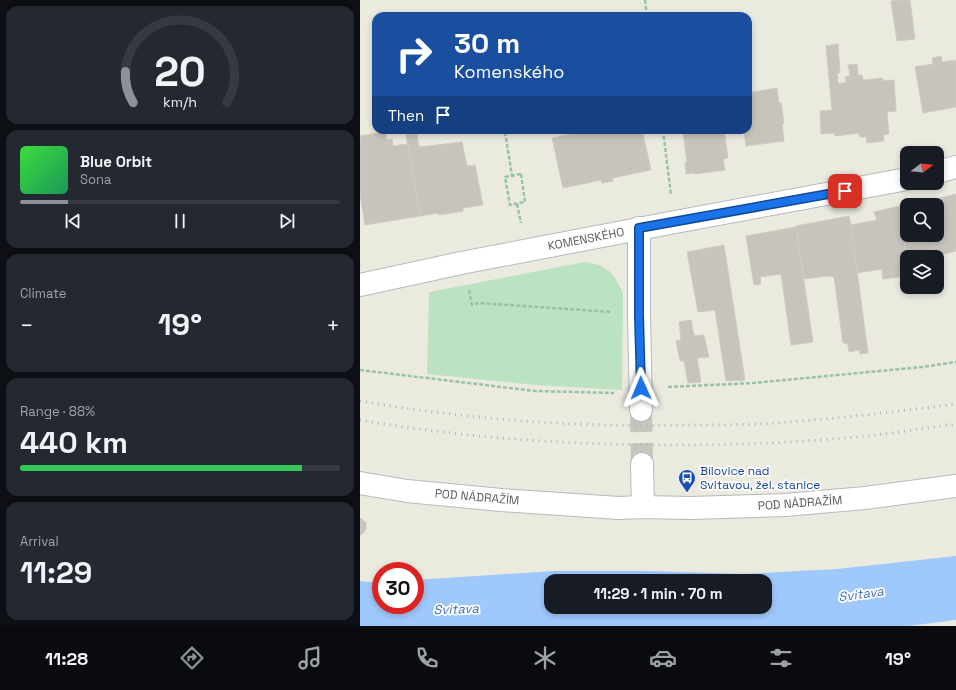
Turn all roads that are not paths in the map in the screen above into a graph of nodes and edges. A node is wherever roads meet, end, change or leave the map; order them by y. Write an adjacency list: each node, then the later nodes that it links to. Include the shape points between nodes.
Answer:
1 (956, 167): 2 (street)
2 (944, 170)
3 (900, 180): 4 (street, KOMENSKÉHO)
4 (639, 228): 5 (street, KOMENSKÉHO, via 461,262); 6 (street)
5 (360, 285)
6 (642, 410)
7 (642, 464): 10 (street)
8 (360, 483): 10 (street, POD NÁDRAŽÍM, via 407,491 501,500 619,508)
9 (956, 486): 10 (street, POD NÁDRAŽÍM, via 785,505)
10 (642, 507)

